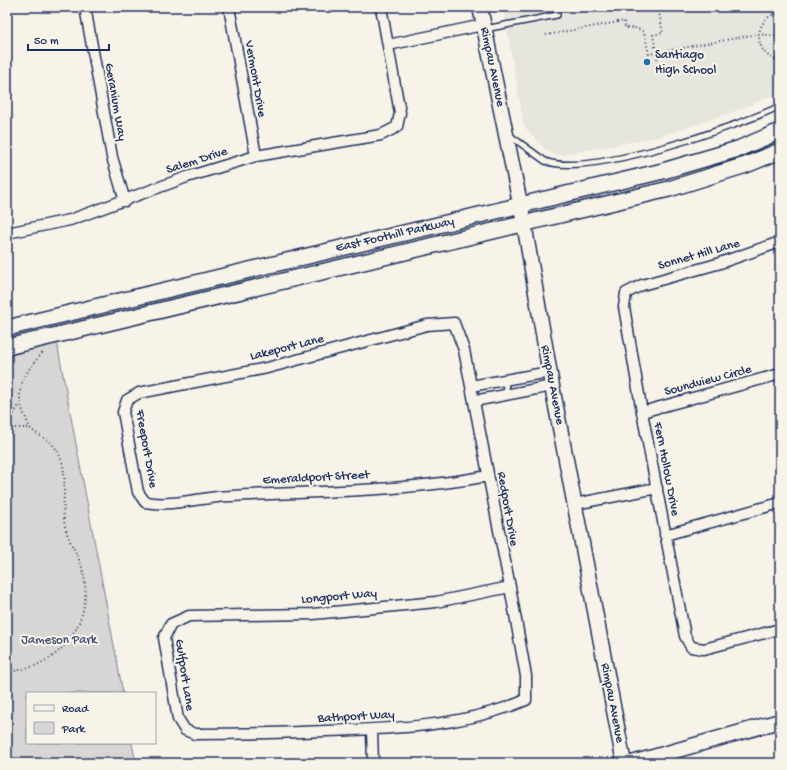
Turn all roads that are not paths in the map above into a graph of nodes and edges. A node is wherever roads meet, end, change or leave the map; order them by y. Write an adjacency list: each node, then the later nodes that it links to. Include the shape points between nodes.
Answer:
1 (85, 7): 13 (street, Geranium Way, via 112,157)
2 (229, 7): 12 (street, Vermont Drive)
3 (381, 7): 7 (street)
4 (480, 7): 6 (main road, Rimpau Avenue)
5 (556, 7): 6 (lane, via 557,15)
6 (484, 27): 7 (street); 10 (main road, Rimpau Avenue)
7 (388, 45): 12 (street, Salem Drive, via 400,112 397,127 381,135)
8 (780, 106): 10 (lane, via 734,125 671,145 614,158 569,164 545,161)
9 (780, 131): 14 (main road, East Foothill Parkway, via 738,149 663,171)
10 (506, 133): 14 (main road, Rimpau Avenue)
11 (780, 151): 15 (main road, East Foothill Parkway, via 746,166 670,189)
12 (256, 156): 13 (street, Salem Drive, via 187,177)
13 (125, 201): 16 (street, Salem Drive, via 70,220)
14 (520, 205): 15 (main road, Rimpau Avenue); 20 (main road, East Foothill Parkway)
15 (524, 223): 21 (main road, East Foothill Parkway); 22 (main road, Rimpau Avenue)
16 (7, 233)
17 (780, 242): 18 (street, Sonnet Hill Lane, via 717,264 642,285)
18 (626, 293): 30 (street, Fern Hollow Drive, via 624,307)
19 (454, 323): 25 (street, Redport Drive, via 464,350); 28 (street, Lakeport Lane, via 427,324 267,368 139,394)
20 (7, 328)
21 (7, 347)
22 (549, 372): 24 (street); 26 (main road, Rimpau Avenue)
23 (780, 374): 30 (street, Soundview Circle)
24 (504, 380): 25 (street); 27 (lane)
25 (471, 386): 29 (street, Redport Drive)
26 (552, 386): 27 (street); 35 (main road, Rimpau Avenue)
27 (508, 395): 29 (street)
28 (127, 400): 33 (street, Freeport Drive, via 122,412 138,492)
29 (474, 401): 31 (street, Redport Drive)
30 (642, 412): 32 (street, Fern Hollow Drive)
31 (488, 476): 33 (street, Emeraldport Street, via 439,485 209,497 158,504); 37 (street, Redport Drive)
32 (657, 488): 35 (street); 36 (street, Fern Hollow Drive)
33 (145, 502)
34 (780, 503): 36 (street)
35 (575, 504): 45 (main road, Rimpau Avenue)
36 (665, 535): 39 (street, Fern Hollow Drive, via 685,636 691,648 704,649)
37 (510, 587): 38 (street, Longport Way, via 436,602 312,614 189,616); 40 (street, Redport Drive, via 526,676)
38 (171, 624): 42 (street, Gulfport Lane, via 164,638 178,719)
39 (780, 629)
40 (526, 700): 43 (street, Bathport Way, via 505,709 437,724)
41 (780, 721): 46 (main road)
42 (185, 730): 43 (street, Bathport Way, via 195,734)
43 (372, 730): 44 (street)
44 (374, 763)
45 (624, 763)
46 (632, 763)

